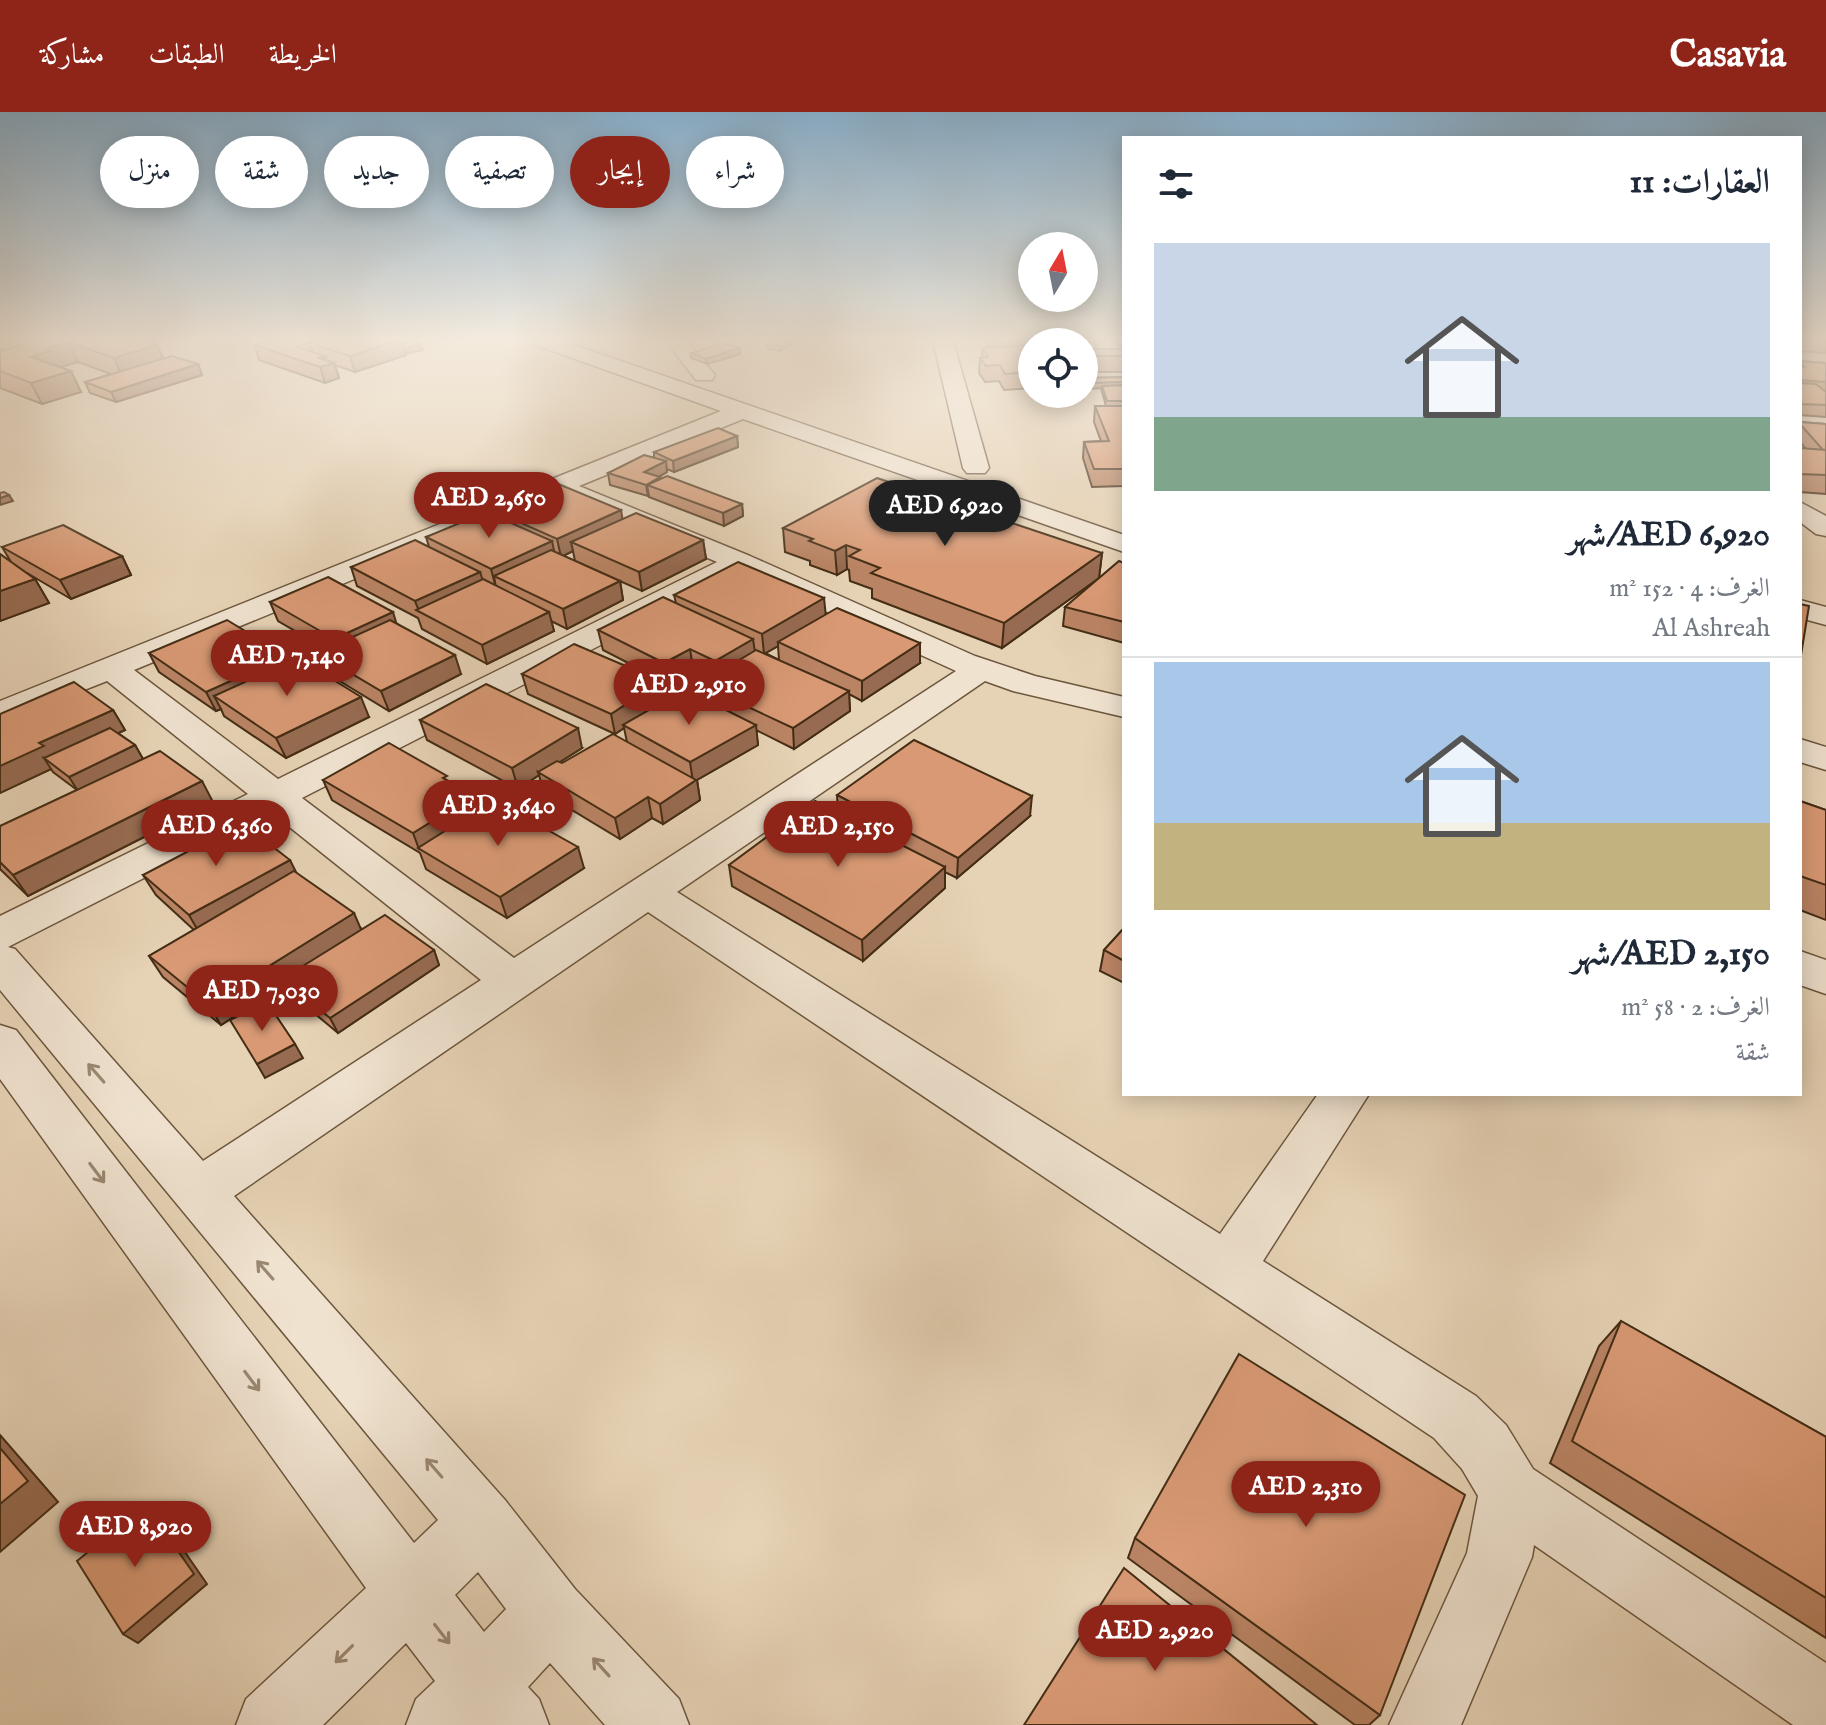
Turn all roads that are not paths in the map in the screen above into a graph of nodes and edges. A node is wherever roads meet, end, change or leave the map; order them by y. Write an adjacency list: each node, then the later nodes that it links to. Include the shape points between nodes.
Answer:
1 (728, 416): 8 (street)
2 (762, 416): 14 (street)
3 (825, 416): 7 (street)
4 (963, 416): 7 (street)
5 (1802, 421): 6 (street)
6 (1826, 423)
7 (976, 468): 11 (street)
8 (556, 486): 15 (street); 18 (street)
9 (1802, 497): 10 (street)
10 (1826, 499)
11 (1080, 504)
12 (1802, 511): 13 (street)
13 (1826, 528)
14 (1122, 543)
15 (740, 562): 19 (street); 26 (street)
16 (1802, 610): 17 (street)
17 (1826, 616)
18 (111, 668): 21 (street); 26 (street)
19 (981, 669): 20 (street); 27 (street)
20 (1122, 707)
21 (0, 713)
22 (1802, 751): 23 (street)
23 (1826, 759)
24 (1802, 779): 25 (street)
25 (1826, 787)
26 (274, 796): 28 (street); 32 (street)
27 (647, 892): 32 (street); 36 (street)
28 (0, 934)
29 (0, 960): 35 (street, one-way to 29)
30 (1802, 968): 31 (street)
31 (1826, 978)
32 (513, 981): 35 (street)
33 (0, 1043): 39 (street, one-way to 39)
34 (1344, 1096): 36 (street)
35 (198, 1192): 38 (street, one-way to 35)
36 (1227, 1269): 37 (street, via 1455,1417 1484,1447)
37 (1511, 1491): 41 (street); 45 (street, via 1499,1557)
38 (482, 1523): 39 (street); 40 (street)
39 (408, 1590): 42 (street, one-way to 42); 43 (street, one-way to 43)
40 (551, 1613): 42 (street); 44 (street, one-way to 40)
41 (1826, 1705)
42 (478, 1711)
43 (272, 1725)
44 (653, 1725)
45 (1425, 1725)

